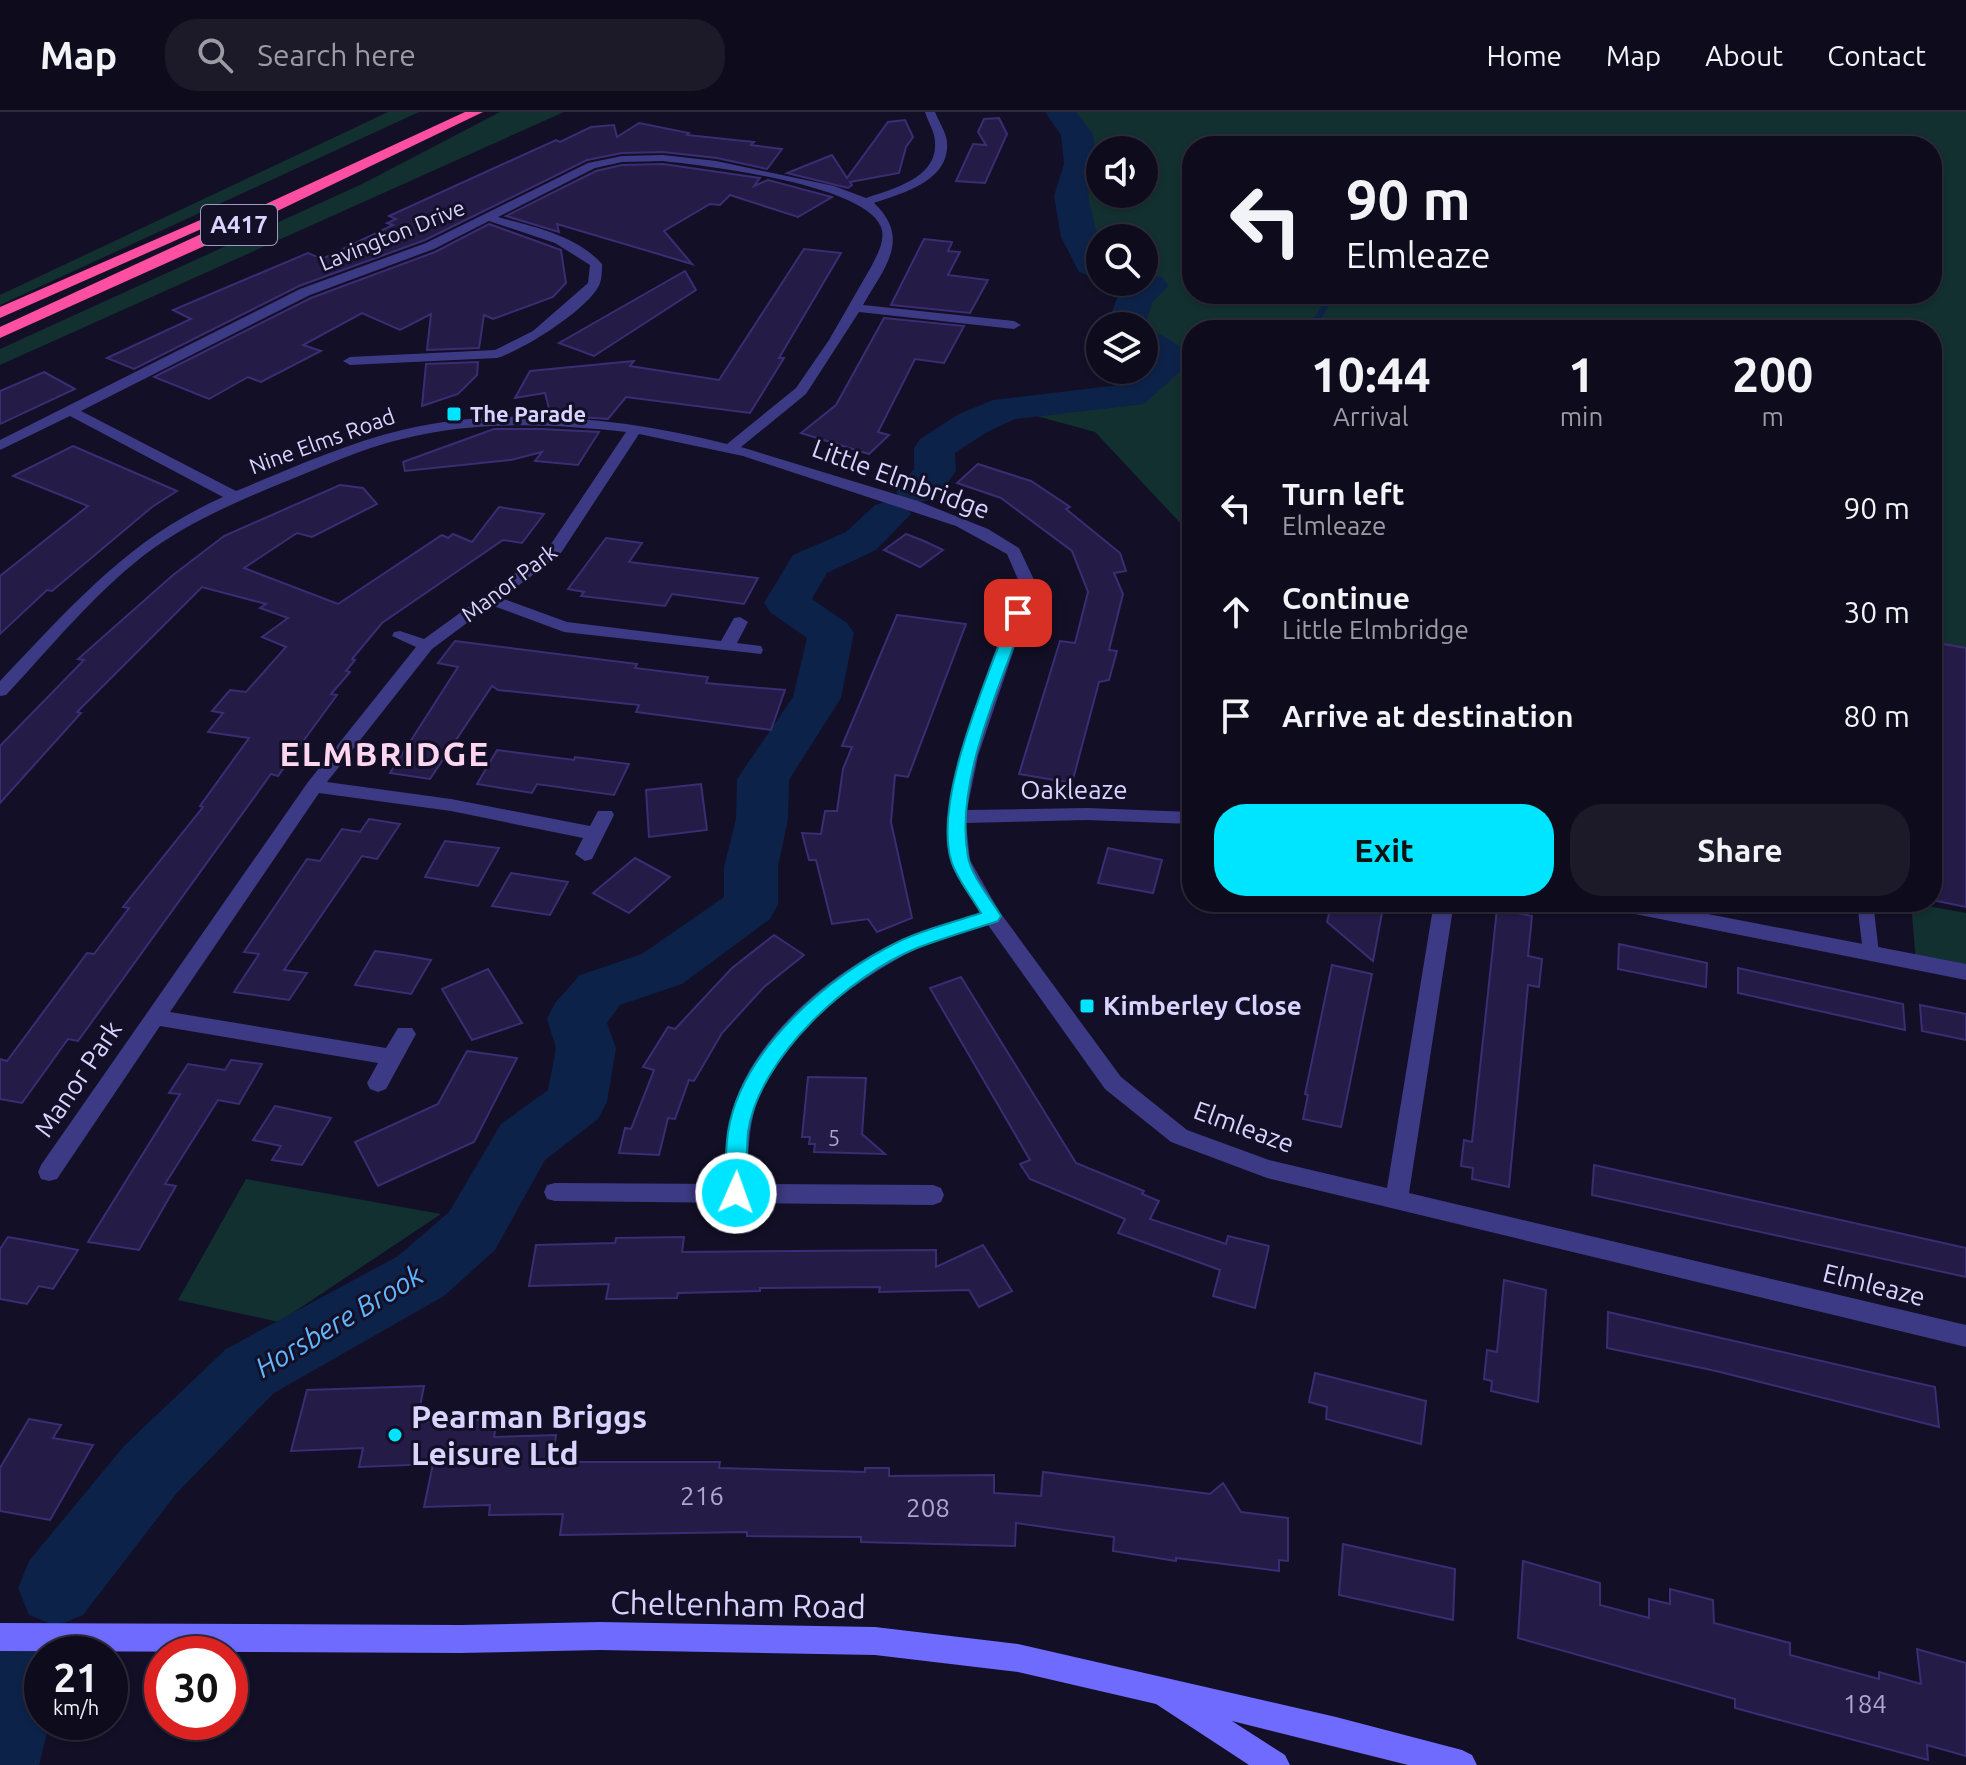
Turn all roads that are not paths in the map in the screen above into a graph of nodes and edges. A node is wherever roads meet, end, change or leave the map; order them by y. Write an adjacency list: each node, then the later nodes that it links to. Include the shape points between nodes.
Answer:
1 (440, 112): 7 (highway, A417)
2 (476, 112): 11 (highway, A417)
3 (930, 112): 4 (street, via 941,158 928,175)
4 (866, 202): 5 (street, Lavington Drive, via 830,188 716,164 622,159 592,165); 6 (street, via 882,217 889,237)
5 (487, 217): 10 (street, via 563,241 596,264 594,284); 15 (street, Lavington Drive, via 430,246 295,297)
6 (854, 308): 8 (street); 18 (street, via 804,388)
7 (0, 313)
8 (1015, 324)
9 (516, 326): 10 (street)
10 (541, 331): 12 (street, via 497,354)
11 (0, 333)
12 (384, 360): 13 (street); 14 (street)
13 (350, 361)
14 (377, 377)
15 (73, 412): 17 (street, Lavington Drive); 19 (street)
16 (635, 430): 18 (street, Nine Elms Road); 19 (street, Nine Elms Road, via 519,419 417,431 357,448); 20 (street, Manor Park, via 553,553)
17 (0, 446)
18 (730, 449): 29 (street, Little Elmbridge, via 796,465 937,514 978,529 1014,552 1028,584 969,756)
19 (235, 497): 26 (street, Nine Elms Road, via 156,540 117,570)
20 (489, 599): 23 (street, Manor Park); 24 (street, via 564,627)
21 (740, 622): 24 (street)
22 (400, 636): 23 (street)
23 (426, 645): 27 (street, Manor Park)
24 (727, 646): 25 (street)
25 (755, 650)
26 (0, 691)
27 (314, 786): 31 (street, via 451,805); 39 (street, Manor Park)
28 (605, 815): 31 (street)
29 (956, 817): 30 (street, Oakleaze); 36 (street, Elmleaze, via 960,860)
30 (1182, 818)
31 (595, 834): 32 (street)
32 (585, 854)
33 (1442, 912): 47 (street)
34 (1661, 912): 37 (street)
35 (1866, 912): 37 (lane)
36 (992, 916): 45 (street, via 908,944 816,1006 752,1089 738,1131); 47 (street, Elmleaze, via 1113,1083 1179,1136 1267,1169)
37 (1871, 953): 38 (street)
38 (1966, 972)
39 (153, 1017): 41 (street, Manor Park); 43 (street, Manor Park)
40 (405, 1034): 41 (street)
41 (392, 1057): 42 (street)
42 (378, 1083)
43 (49, 1172)
44 (555, 1192): 45 (street)
45 (736, 1193): 46 (street)
46 (933, 1195)
47 (1397, 1199): 48 (street, Elmleaze)
48 (1966, 1336)
49 (0, 1637): 50 (main road, Cheltenham Road, via 875,1641 1018,1658)
50 (1154, 1689): 51 (main road); 52 (main road, Cheltenham Road)
51 (1275, 1765)
52 (1462, 1765)

